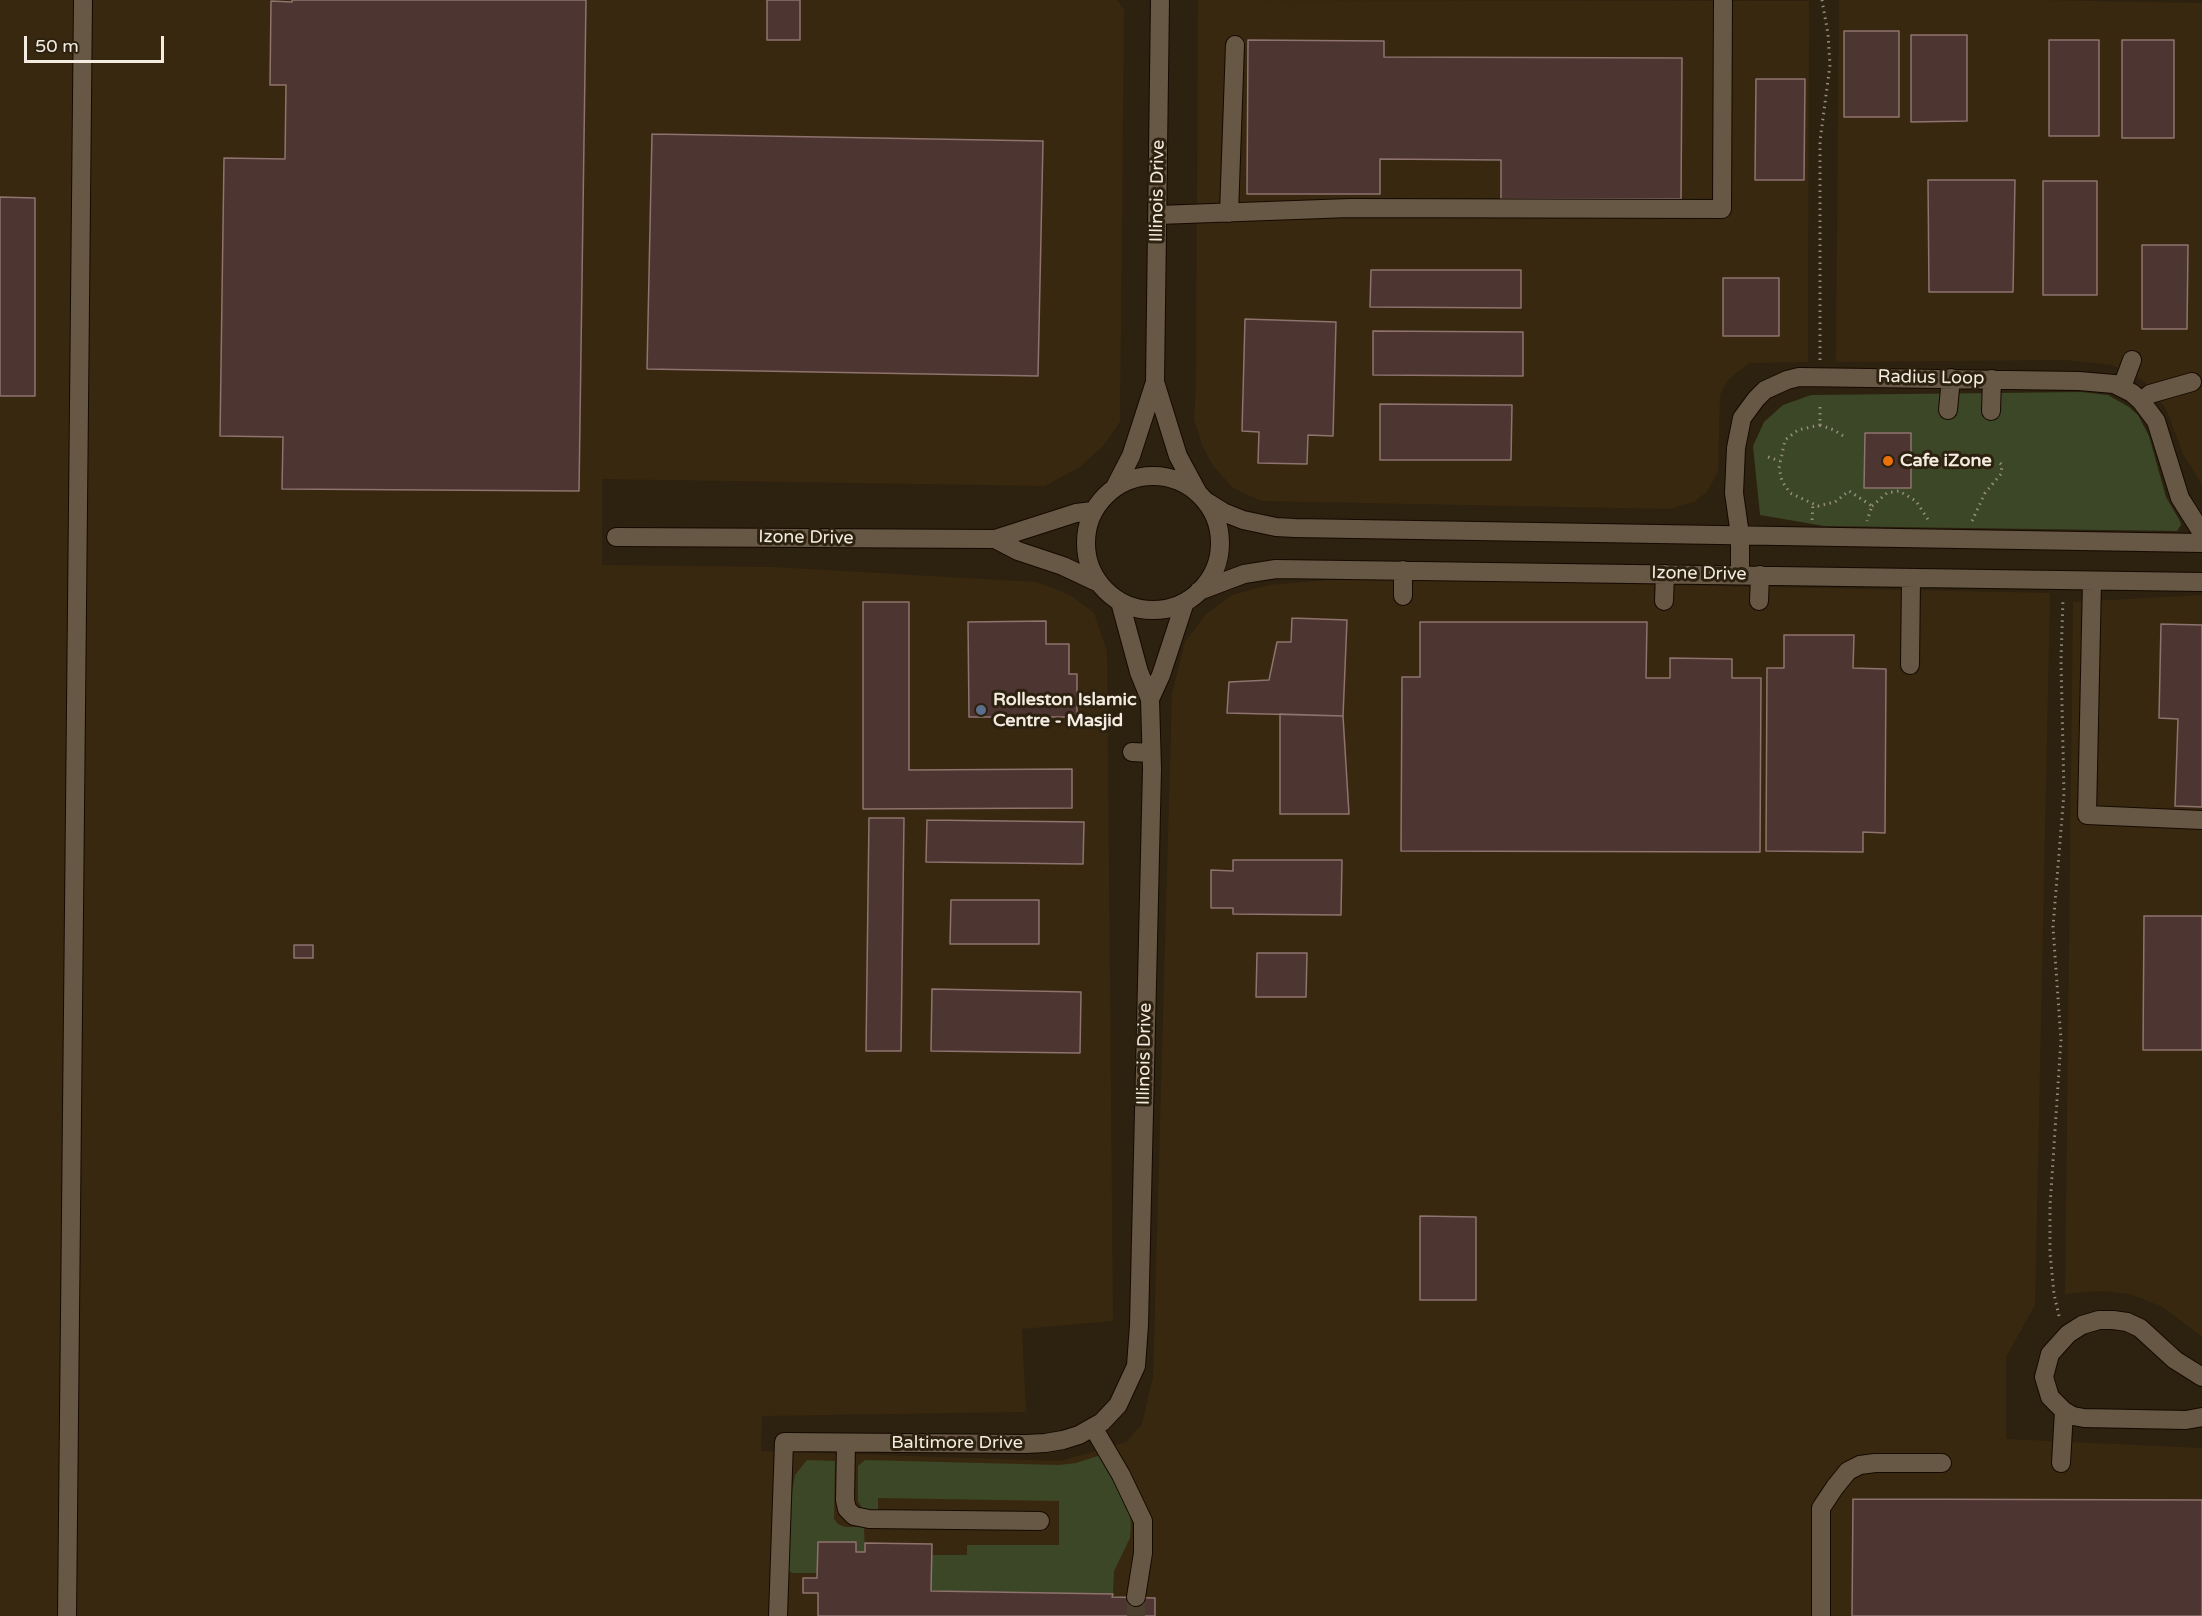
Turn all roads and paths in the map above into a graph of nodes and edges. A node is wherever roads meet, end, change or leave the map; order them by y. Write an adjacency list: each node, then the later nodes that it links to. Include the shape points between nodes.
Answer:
1 (83, 0): 68 (street)
2 (1160, 0): 7 (street, Illinois Drive)
3 (1723, 0): 6 (street, via 1722,209 1350,207)
4 (1822, 0): 9 (path, via 1830,65 1820,141)
5 (1235, 45): 6 (street)
6 (1229, 213): 7 (street)
7 (1158, 215): 12 (street, Illinois Drive)
8 (2132, 360): 14 (street)
9 (1820, 365)
10 (1951, 378): 11 (street, Radius Loop); 17 (street); 34 (street, Radius Loop, via 1799,371 1787,380 1765,385 1742,418 1738,432 1734,493)
11 (1992, 379): 14 (street, Radius Loop, via 2104,381); 18 (street)
12 (1155, 382): 24 (street, Illinois Drive, via 1131,456); 25 (street, Illinois Drive, via 1178,456)
13 (2192, 382): 15 (street, via 2150,394)
14 (2122, 387): 15 (street, Radius Loop)
15 (2141, 401): 33 (street, Radius Loop, via 2156,421 2180,498)
16 (1820, 407): 19 (path)
17 (1948, 410)
18 (1991, 411)
19 (1820, 425): 20 (path); 22 (path, via 1790,435)
20 (1845, 437)
21 (1768, 457): 22 (path)
22 (1780, 461): 26 (path, via 1780,475 1790,493)
23 (1999, 462): 32 (path, via 2001,474 1985,493)
24 (1115, 487): 25 (street, via 1143,476 1158,476 1186,484); 28 (street)
25 (1202, 497): 34 (street, via 1223,512 1276,527); 48 (street, via 1216,519 1219,558 1211,576)
26 (1813, 504): 27 (path, via 1835,502 1849,491); 29 (path)
27 (1872, 506): 30 (path); 31 (path, via 1887,493 1899,491 1916,501)
28 (1093, 511): 36 (street, Izone Drive); 44 (street, via 1085,547)
29 (1812, 521)
30 (1867, 521)
31 (1929, 522)
32 (1971, 523)
33 (2202, 533)
34 (1740, 535): 37 (street); 40 (street, Radius Loop)
35 (616, 537): 36 (street, Izone Drive, via 947,549)
36 (995, 538): 44 (street)
37 (2202, 543)
38 (1403, 570): 39 (street, Izone Drive); 47 (street); 48 (street, Izone Drive, via 1276,569 1244,574)
39 (1665, 574): 40 (street, Izone Drive); 49 (street)
40 (1740, 575): 41 (street, Izone Drive)
41 (1760, 575): 42 (street, Izone Drive); 50 (street)
42 (1911, 579): 43 (street, Izone Drive); 52 (street)
43 (2092, 581): 45 (street, Izone Drive); 56 (street, via 2087,815)
44 (1097, 582): 51 (street)
45 (2202, 582)
46 (2064, 590): 57 (path, via 2064,793 2053,927 2061,1040 2050,1206 2050,1253)
47 (1403, 596)
48 (1192, 597): 51 (street, via 1164,609 1141,609); 53 (street, Illinois Drive)
49 (1664, 601)
50 (1759, 601)
51 (1120, 602): 53 (street, Illinois Drive)
52 (1910, 665)
53 (1150, 699): 55 (street, Illinois Drive)
54 (1132, 752): 55 (street)
55 (1157, 763): 59 (street, Illinois Drive, via 1139,1339 1136,1366)
56 (2202, 820)
57 (2059, 1316)
58 (2202, 1377): 60 (street, via 2175,1360 2140,1328 2127,1322 2099,1320 2068,1334 2050,1354 2044,1377 2046,1388)
59 (1118, 1405): 62 (street, Baltimore Drive)
60 (2064, 1411): 61 (street, via 2084,1418); 64 (street)
61 (2202, 1417)
62 (1093, 1427): 63 (street, Baltimore Drive, via 1079,1435 1045,1443); 67 (street, via 1143,1521)
63 (846, 1443): 66 (street, via 845,1500 854,1516); 69 (street, Baltimore Drive, via 784,1442)
64 (2061, 1462)
65 (1942, 1463): 70 (street, via 1860,1466 1848,1472 1835,1487 1821,1508)
66 (1040, 1521)
67 (1136, 1597)
68 (67, 1616)
69 (778, 1616)
70 (1821, 1616)

